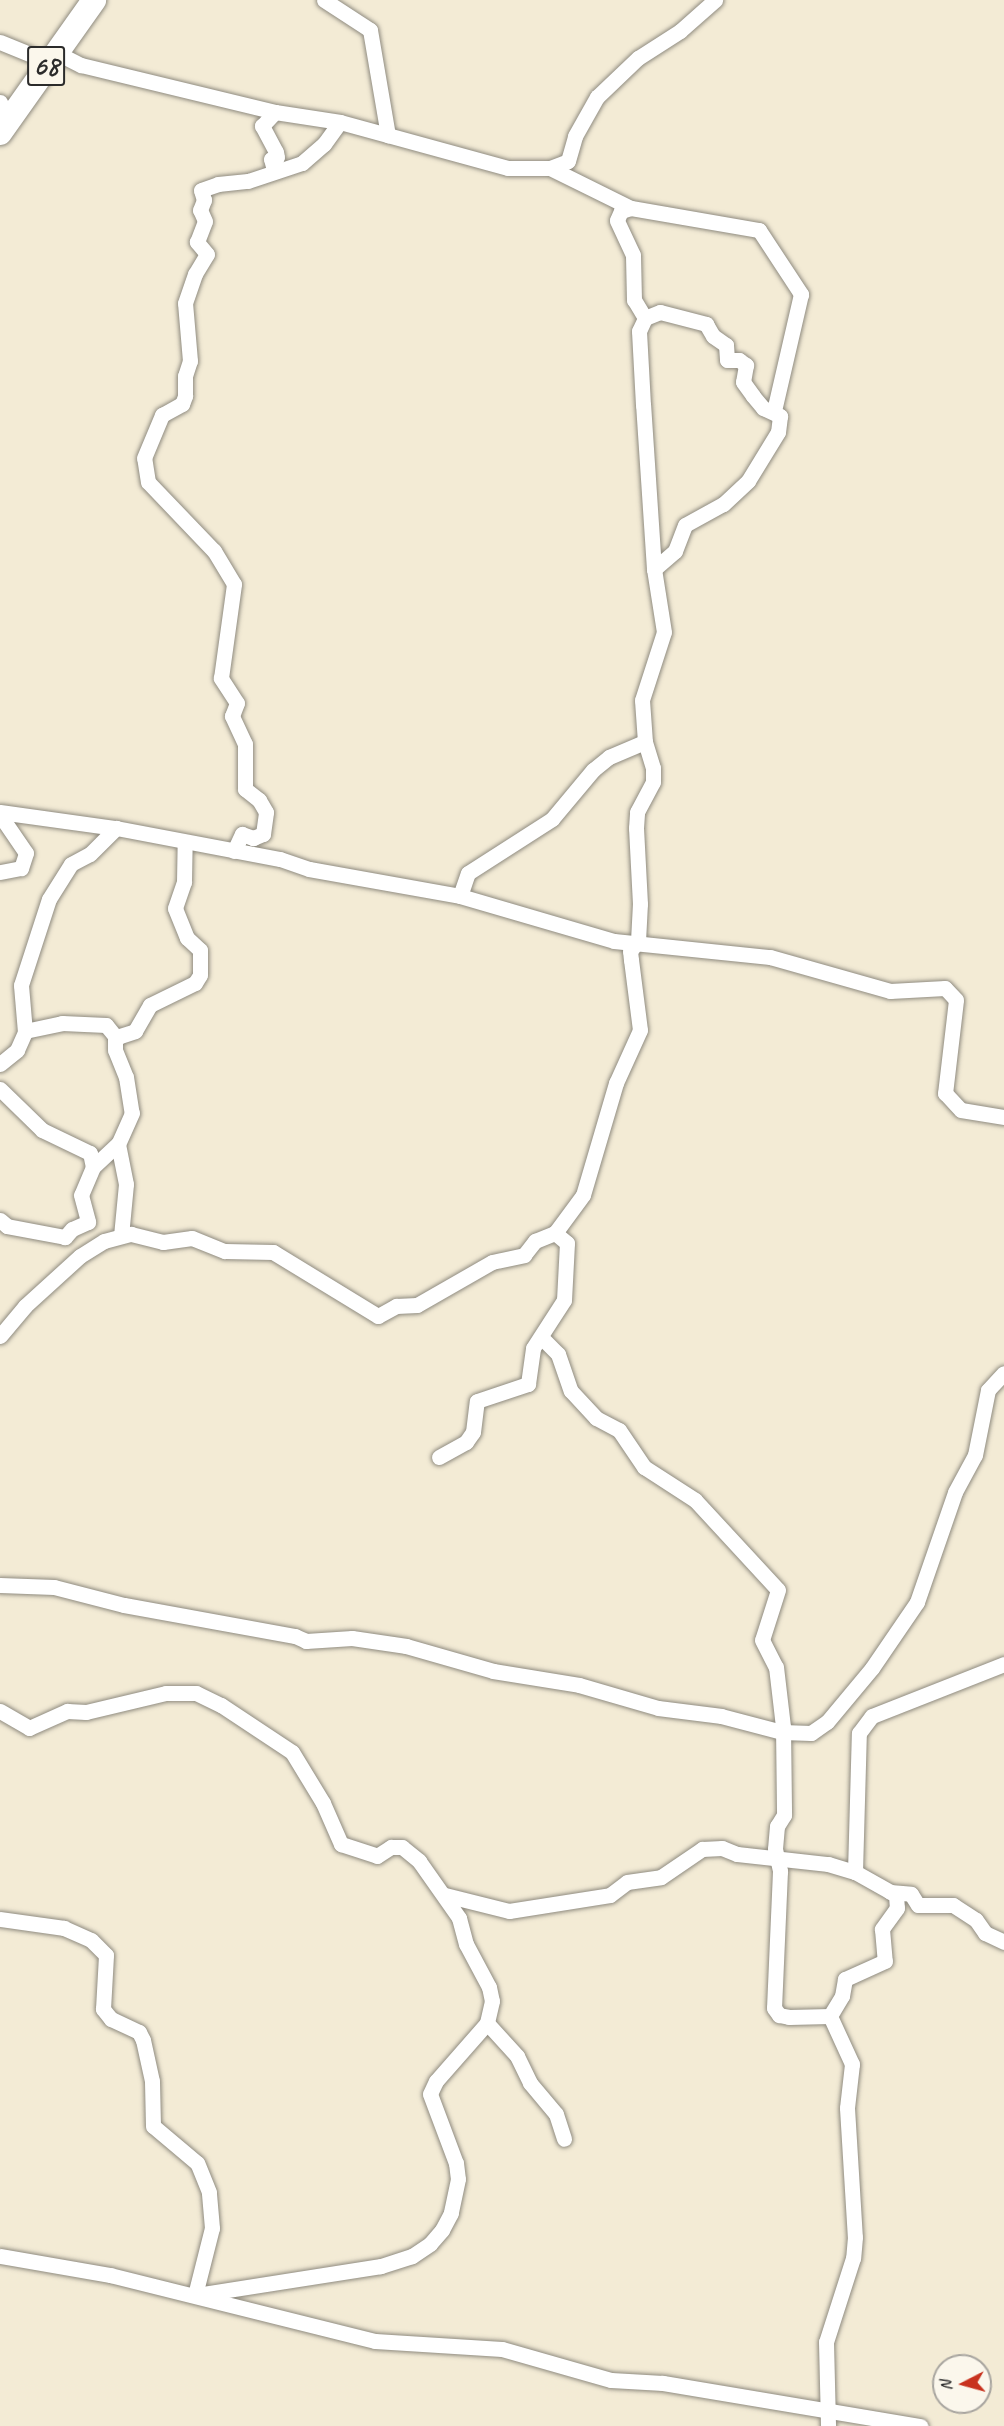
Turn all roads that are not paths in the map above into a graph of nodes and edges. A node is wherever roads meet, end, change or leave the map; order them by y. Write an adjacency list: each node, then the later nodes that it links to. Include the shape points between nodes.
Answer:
1 (94, 0): 5 (main road, 68)
2 (324, 0): 10 (street, via 370,30)
3 (715, 0): 11 (street, via 680,31 638,58 597,97 575,136 568,161)
4 (0, 42): 5 (street)
5 (53, 58): 7 (street); 9 (main road, 68)
6 (0, 102): 9 (street, via 4,112)
7 (275, 112): 8 (street); 12 (street, via 262,126 276,152 277,157 271,159)
8 (340, 122): 10 (street); 12 (street, via 324,144 302,163)
9 (1, 132)
10 (388, 135): 11 (street, via 508,168)
11 (550, 168): 13 (street)
12 (274, 170): 21 (street, via 248,181 201,190 204,200 200,210 206,221 197,242 207,254 185,303 190,362 183,388 185,396 182,404 162,415 144,458 148,482 214,551 234,584 221,678 237,703 232,716 245,744 245,789 266,812 263,834 253,838 242,834)
13 (631, 208): 14 (street, via 621,211 618,225 633,255 633,296); 15 (street, via 759,230 784,263 801,294)
14 (645, 318): 15 (street, via 660,312 706,324 726,345 727,360 739,360 746,365 743,382 748,390 763,408); 16 (street, via 639,336)
15 (774, 411): 16 (street, via 780,416 778,432 748,482 723,504 685,525 675,551)
16 (654, 569): 17 (street, via 664,632 642,700)
17 (645, 742): 23 (street, via 609,757 552,819 475,867 465,877); 24 (street, via 651,754 653,782 637,812 639,856 635,863 640,904 638,941)
18 (0, 813): 19 (street); 22 (street, via 26,853 21,868)
19 (116, 828): 20 (street); 25 (street, via 90,854 71,864 50,899 21,985)
20 (185, 843): 21 (street); 26 (street, via 184,882 175,908 187,938 200,950 200,975 195,983 150,1005 135,1031)
21 (234, 851): 23 (street, via 309,869)
22 (0, 872)
23 (460, 896): 24 (street)
24 (634, 944): 29 (street, via 669,944 688,951 770,957 883,990 945,988 956,1000 945,1093 962,1110); 33 (street, via 630,960 639,1006 639,1037 616,1083 583,1195)
25 (25, 1030): 26 (street, via 62,1023 106,1025); 27 (street, via 17,1050)
26 (115, 1036): 30 (street, via 115,1050 126,1077 132,1113)
27 (0, 1064)
28 (0, 1089): 31 (street, via 42,1130 90,1153)
29 (1004, 1118)
30 (118, 1144): 31 (street); 34 (street, via 126,1184)
31 (93, 1167): 32 (street, via 81,1195 88,1222 65,1237 7,1226)
32 (0, 1220)
33 (555, 1233): 34 (street, via 535,1241 524,1255 492,1262 417,1305 396,1306 378,1316 273,1252 225,1251 192,1238 163,1242 134,1234); 36 (street, via 567,1243 564,1300)
34 (122, 1236): 35 (street, via 104,1241 80,1256 25,1306)
35 (0, 1336)
36 (541, 1337): 38 (street, via 533,1348 528,1384 477,1401 473,1432 466,1442); 42 (street, via 558,1354 571,1391 596,1418 619,1430 644,1467 695,1500 776,1587 777,1599 762,1640 776,1667)
37 (1004, 1373): 42 (street, via 988,1390 975,1455 955,1492 917,1602 873,1668 827,1722 811,1733)
38 (439, 1457)
39 (0, 1586): 42 (street, via 54,1587 306,1641 352,1638 406,1646 493,1671 579,1685 658,1708 722,1716)
40 (1004, 1664): 44 (street, via 872,1716 859,1733)
41 (0, 1711): 46 (street, via 29,1728 66,1711 86,1712 166,1693 204,1696 292,1752 323,1803 341,1844 377,1856 391,1847 402,1846)
42 (782, 1732): 43 (street, via 784,1815 777,1826)
43 (776, 1860): 44 (street, via 828,1864); 46 (street, via 722,1848 702,1849 661,1877 627,1882 617,1893 509,1911); 49 (street, via 780,1871 774,2008 779,2015 789,2017)
44 (855, 1872): 45 (street)
45 (890, 1892): 48 (street, via 910,1894 918,1905 952,1905 976,1920 985,1933); 49 (street, via 899,1901 882,1929 885,1961 846,1978 842,1996)
46 (445, 1895): 50 (street, via 489,1987 492,2001)
47 (0, 1919): 53 (street, via 64,1928 91,1940 106,1955 103,2009 111,2019 139,2032 143,2040 152,2081 153,2126 197,2163 208,2192 212,2228)
48 (1004, 1942)
49 (830, 2016): 54 (street, via 852,2064 847,2134 855,2237 854,2258 826,2342)
50 (487, 2023): 51 (street, via 517,2056 530,2083 555,2114); 53 (street, via 436,2080 430,2094 456,2163 458,2179 451,2213 430,2244 412,2256 381,2266)
51 (564, 2139)
52 (0, 2256): 53 (street)
53 (195, 2295): 54 (street, via 375,2342 502,2349 611,2380 663,2383)
54 (825, 2408): 55 (street); 56 (street)
55 (828, 2426)
56 (920, 2426)

